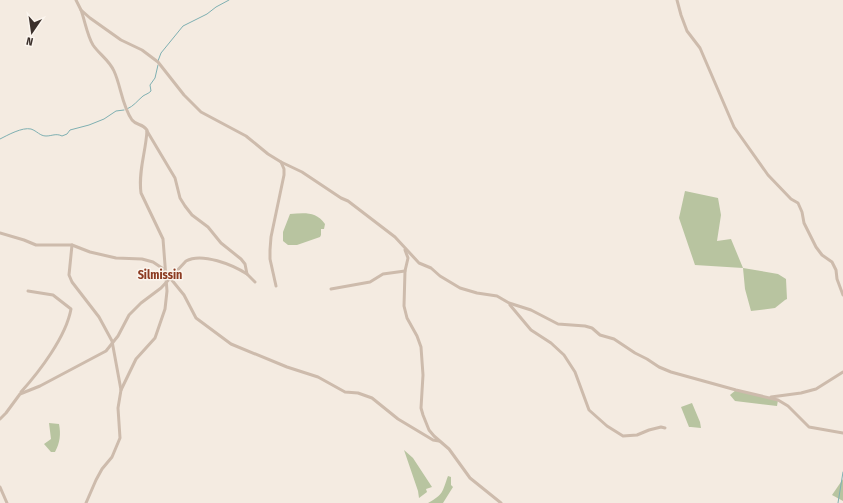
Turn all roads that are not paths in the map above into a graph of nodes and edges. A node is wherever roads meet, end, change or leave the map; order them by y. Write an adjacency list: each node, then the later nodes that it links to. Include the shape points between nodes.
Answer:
1 (76, 0): 3 (street)
2 (677, 0): 18 (street, via 687,31 700,48 734,127 768,175 798,203 804,224 816,247 832,262 836,270)
3 (81, 10): 4 (street, via 93,44 114,71 131,118); 5 (street, via 121,40 142,50 158,62 201,112 246,136)
4 (147, 130): 10 (street, via 140,167 141,193 163,238); 11 (street, via 175,178 180,198 185,206 221,243 241,259)
5 (281, 162): 8 (street, via 348,201 378,223); 15 (street, via 284,175 270,250)
6 (0, 233): 7 (street, via 36,245)
7 (72, 245): 10 (street, via 116,258 153,262); 20 (street, via 69,277 99,317)
8 (404, 247): 9 (street, via 408,258); 19 (street, via 419,263 460,288 496,295)
9 (405, 271): 16 (street, via 383,274 370,282); 28 (street, via 405,311 421,347 421,408 429,430)
10 (165, 272): 12 (street); 14 (street)
11 (247, 274): 12 (street, via 225,263 198,258 183,262); 13 (street)
12 (170, 278): 14 (street); 28 (street, via 184,295 196,318 231,344 318,378 345,392 372,398 398,419)
13 (254, 282)
14 (166, 283): 20 (street, via 129,315); 22 (street, via 165,309 155,338 136,359)
15 (276, 286)
16 (331, 289)
17 (28, 292): 23 (street, via 53,295 71,309 58,342)
18 (843, 295)
19 (508, 303): 24 (street, via 531,310 558,324 592,328 600,335 614,339 671,372); 26 (street, via 531,330 564,355 575,372 586,404 593,414 623,436)
20 (113, 343): 22 (street); 23 (street, via 103,354)
21 (843, 372): 24 (street, via 816,389)
22 (121, 390): 31 (street, via 118,408 120,438)
23 (20, 394): 25 (street)
24 (767, 397): 27 (street, via 788,406 809,427)
25 (0, 419)
26 (665, 428)
27 (843, 433)
28 (439, 441): 32 (street, via 449,449 470,478)
29 (0, 487): 30 (street)
30 (7, 503)
31 (86, 503)
32 (502, 503)

